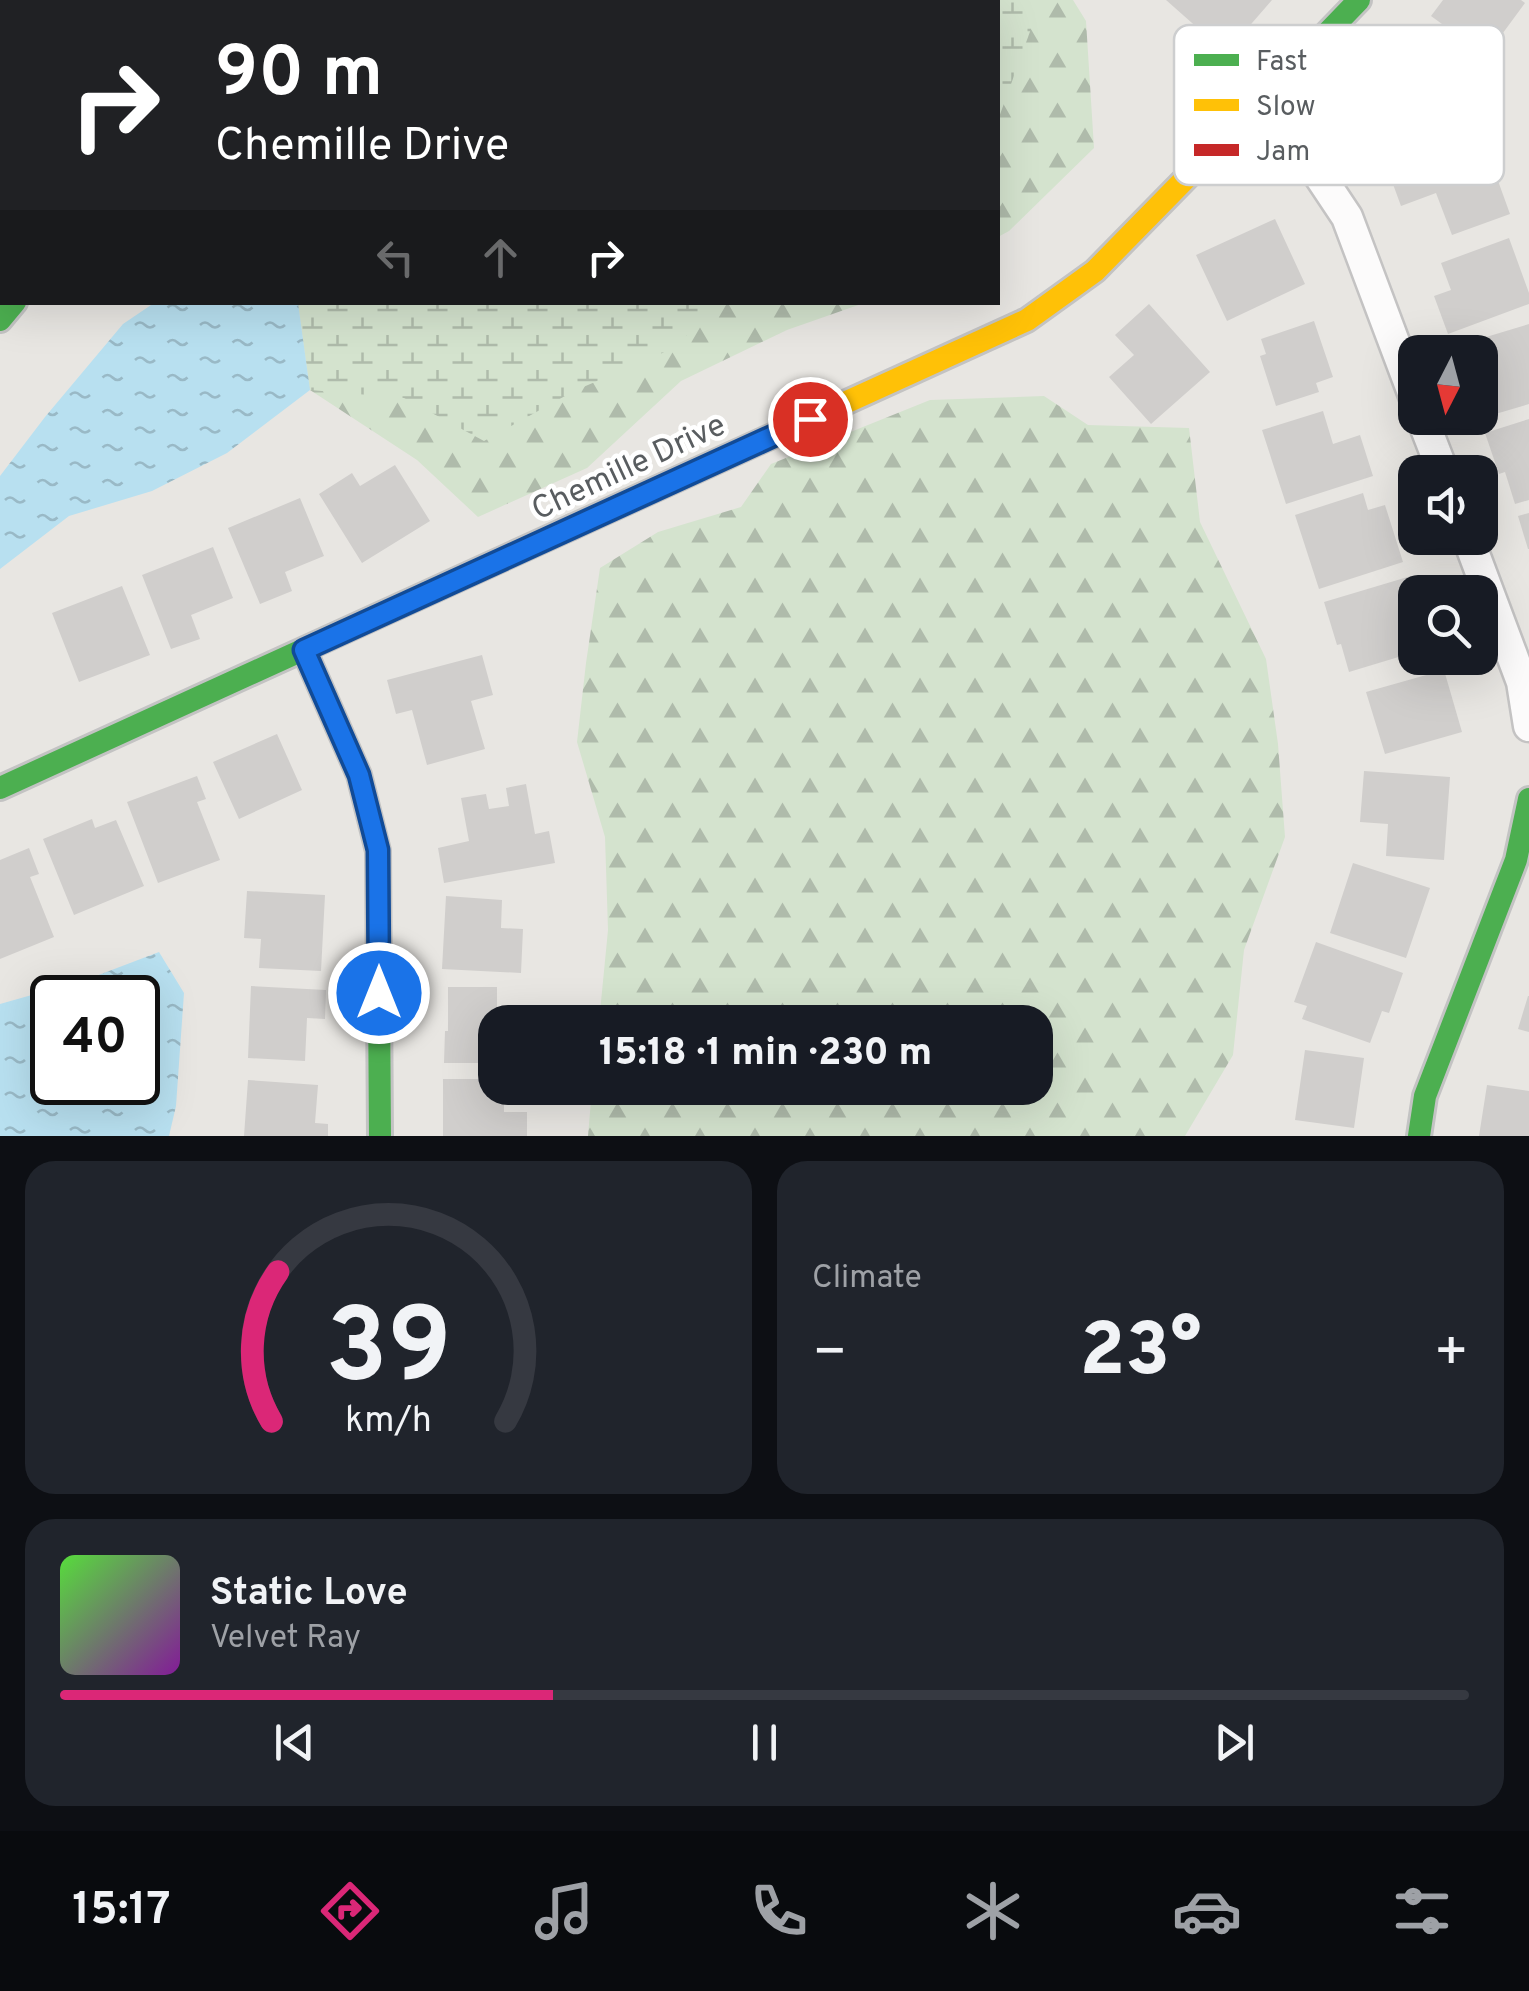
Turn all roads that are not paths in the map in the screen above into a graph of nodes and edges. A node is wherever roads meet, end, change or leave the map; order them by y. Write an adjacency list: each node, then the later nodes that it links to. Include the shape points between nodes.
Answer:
1 (1359, 0): 2 (main road, Chemille Drive)
2 (1335, 25)
3 (1179, 185): 7 (main road, Chemille Drive, via 1094,271 1027,320)
4 (1325, 185): 5 (street, via 1346,217)
5 (1398, 353)
6 (1474, 555): 8 (street, via 1522,682)
7 (304, 650): 9 (main road, Chemille Drive); 12 (main road, via 359,775 378,850)
8 (1529, 726)
9 (0, 788)
10 (1529, 798): 11 (main road)
11 (1522, 863): 13 (main road, via 1425,1096)
12 (380, 1136)
13 (1419, 1136)

